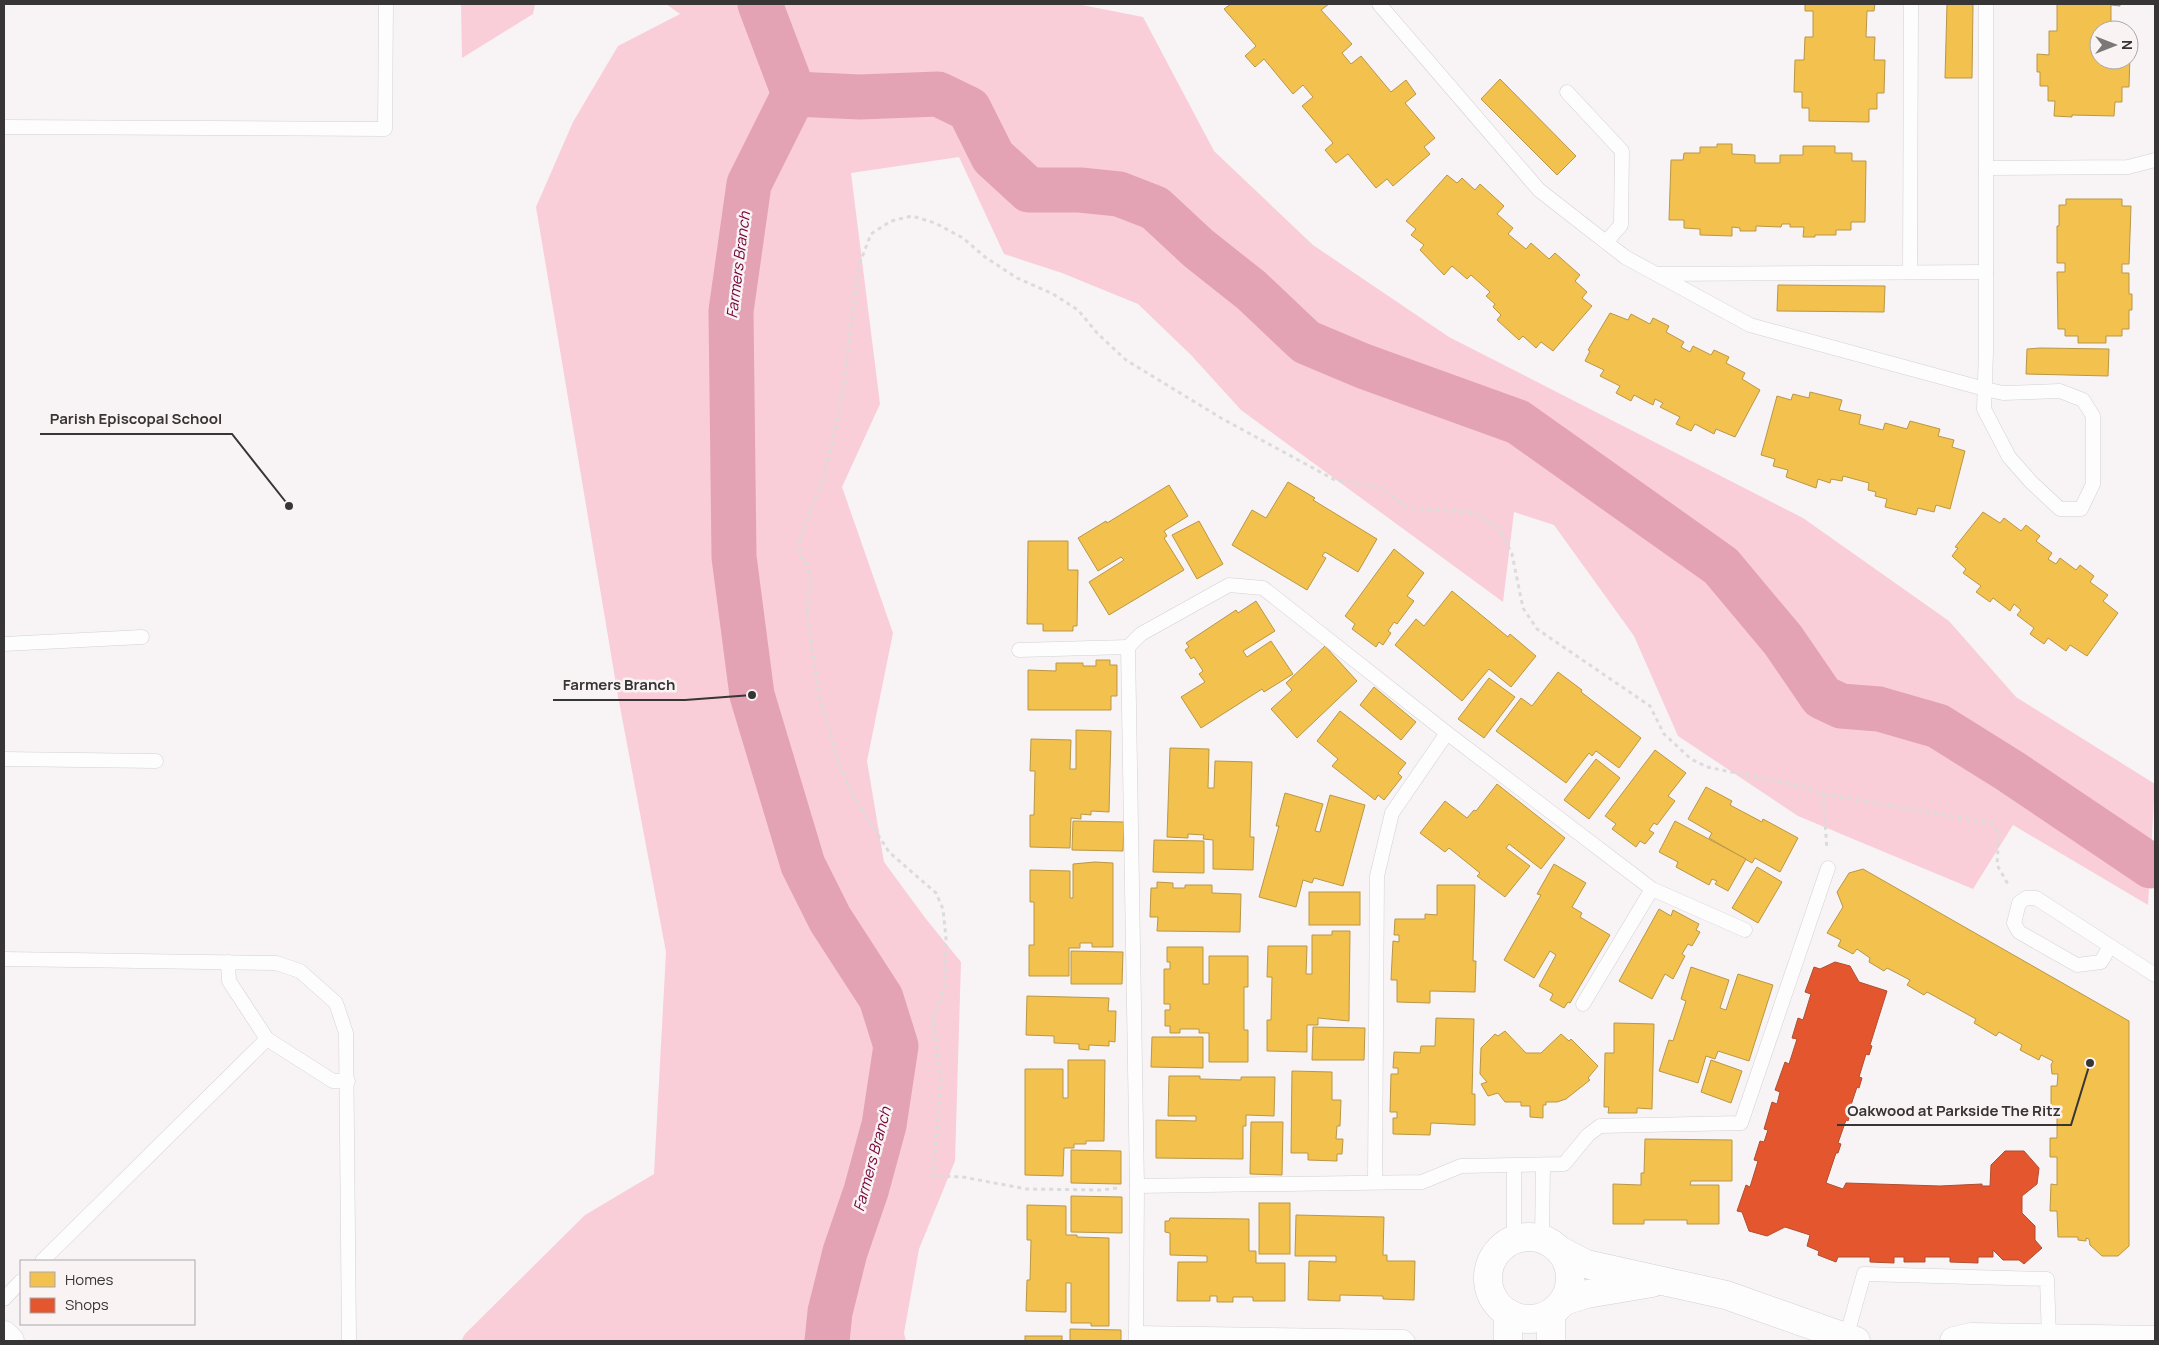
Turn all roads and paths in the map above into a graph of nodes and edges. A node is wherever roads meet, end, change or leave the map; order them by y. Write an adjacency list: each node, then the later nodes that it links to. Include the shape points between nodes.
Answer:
1 (386, 4): 6 (lane, via 385,129)
2 (1379, 4): 9 (lane, via 1539,190)
3 (1911, 4): 10 (lane)
4 (1986, 4): 8 (lane)
5 (1567, 92): 9 (lane, via 1622,151 1621,225)
6 (4, 127)
7 (2155, 160): 8 (lane, via 2128,167)
8 (1986, 168): 11 (lane)
9 (1606, 242): 12 (lane, via 1624,257)
10 (1910, 272): 11 (lane); 12 (lane)
11 (1986, 272): 13 (lane)
12 (1656, 274): 13 (lane, via 1750,325)
13 (1985, 389): 13 (lane, via 1984,408 2009,457 2060,509 2081,509 2093,484 2093,416 2083,400 2060,391 2003,393)
14 (142, 637): 15 (lane)
15 (4, 644)
16 (1128, 647): 17 (lane); 18 (lane, via 1141,634 1229,585 1263,588); 36 (lane)
17 (1019, 650)
18 (1447, 733): 23 (lane); 35 (lane, via 1392,813 1377,876)
19 (4, 759): 20 (lane)
20 (156, 761)
21 (1823, 794): 22 (path); 24 (path, via 1991,822 1999,833 1997,865); 36 (path, via 1707,766 1691,759 1664,734 1650,706 1537,629 1523,608 1512,554 1499,528 1471,512 1408,508 1380,487 1335,480 1221,418 1126,360 1078,310 1018,278 963,238 935,223 912,216 891,221 871,234 859,265 837,420 822,486 810,510 799,554 808,566 811,578 807,607 819,695 839,764 855,799 889,852 936,893 944,909 945,985 933,1018 941,1084 934,1176 963,1177 1026,1189 1102,1190)
22 (1828, 868): 33 (lane, via 1741,1124 1600,1126 1588,1135 1564,1164)
23 (1652, 890): 25 (lane); 30 (lane)
24 (2018, 903): 26 (lane, via 2026,898 2036,898); 26 (lane, via 2014,923 2019,932 2077,965 2101,962)
25 (1745, 930)
26 (2110, 946): 29 (lane)
27 (4, 959): 28 (lane)
28 (228, 962): 31 (lane, via 229,981); 32 (lane, via 276,964 300,971 336,1003 346,1032)
29 (2155, 975)
30 (1583, 1004)
31 (267, 1039): 32 (lane, via 333,1081); 39 (lane)
32 (348, 1081): 52 (lane)
33 (1543, 1165): 34 (lane); 38 (lane)
34 (1514, 1166): 35 (lane, via 1461,1166 1422,1182); 37 (lane)
35 (1375, 1182): 36 (lane)
36 (1137, 1186): 46 (lane)
37 (1514, 1240): 38 (street, via 1530,1236); 44 (street, via 1498,1251 1488,1270 1492,1298)
38 (1552, 1245): 41 (street, via 1586,1264); 43 (street, via 1568,1262 1571,1273 1570,1287)
39 (43, 1260)
40 (20, 1282): 42 (lane)
41 (1660, 1282): 43 (street, via 1586,1294); 49 (street, via 1726,1295)
42 (4, 1298)
43 (1558, 1307): 44 (street, via 1542,1318 1528,1320); 55 (street)
44 (1508, 1313): 54 (street)
45 (4, 1335): 51 (street)
46 (1136, 1337): 47 (lane)
47 (1226, 1338): 53 (lane, via 1404,1337)
48 (2049, 1338): 49 (lane, via 2047,1279 1864,1274); 50 (street); 56 (street, via 1971,1337)
49 (1851, 1340)
50 (2155, 1340)
51 (10, 1341)
52 (349, 1341)
53 (1408, 1341)
54 (1508, 1341)
55 (1551, 1341)
56 (1954, 1341)

